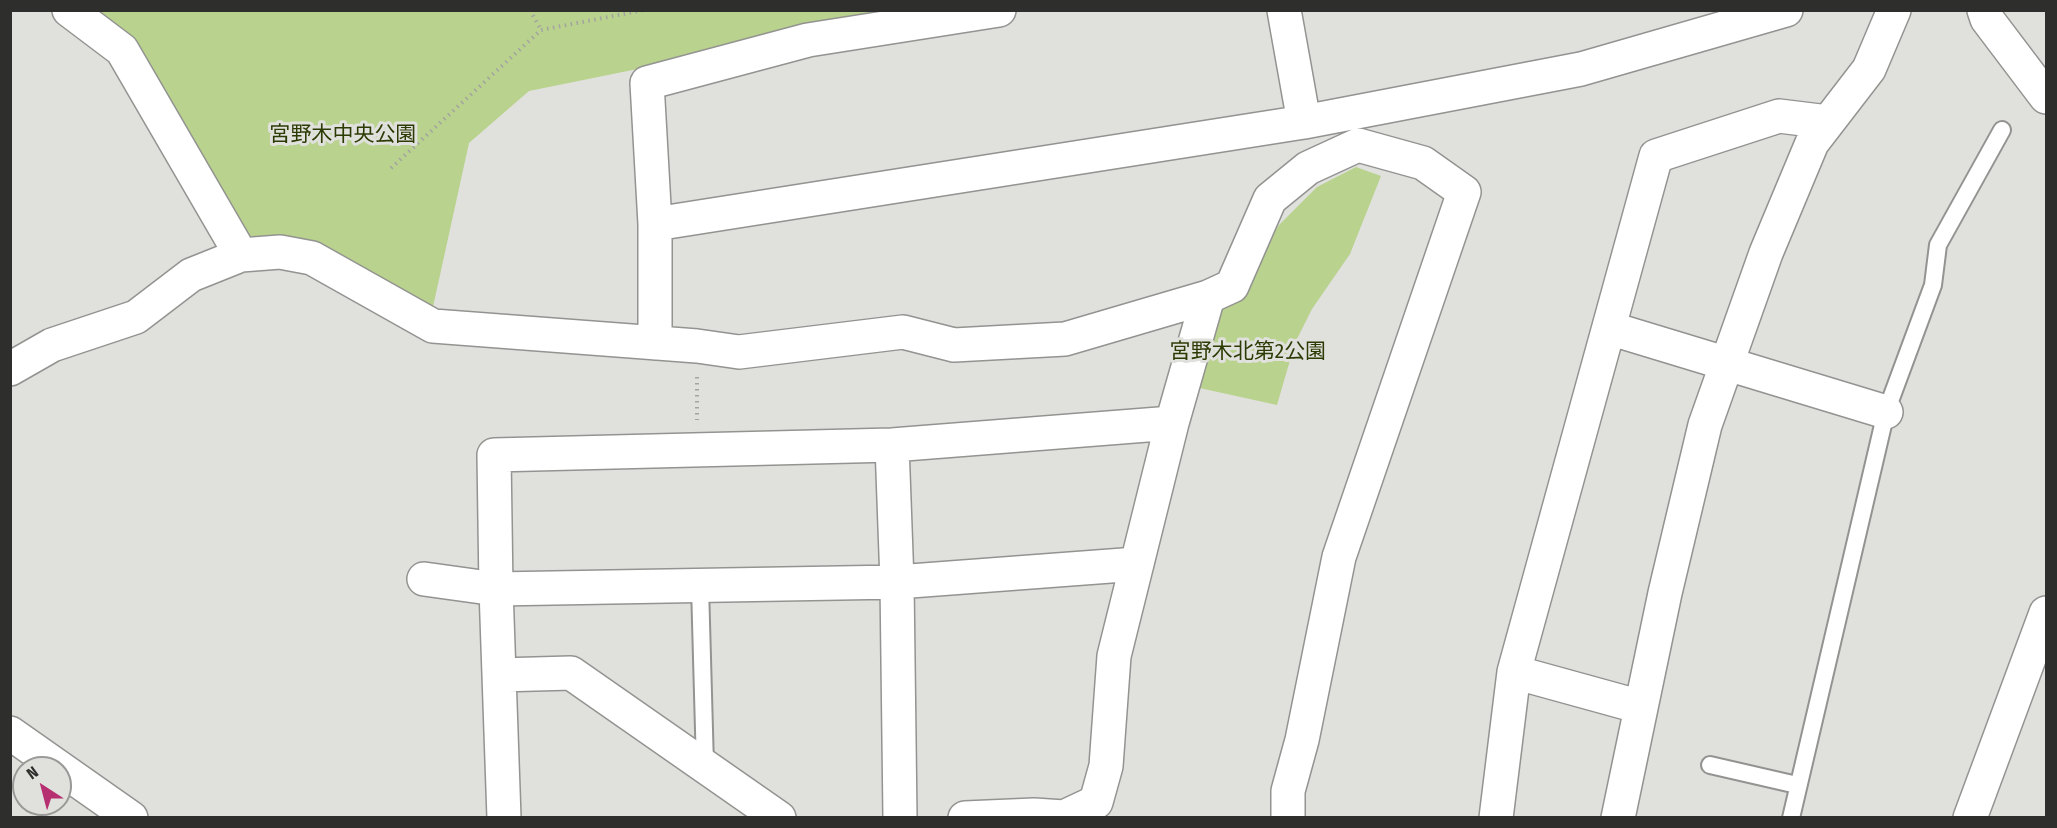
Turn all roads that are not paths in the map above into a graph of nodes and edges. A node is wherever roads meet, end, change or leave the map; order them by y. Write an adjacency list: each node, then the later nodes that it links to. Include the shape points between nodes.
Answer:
1 (69, 10): 12 (street, via 122,50)
2 (1284, 10): 8 (street)
3 (1786, 10): 8 (street, via 1581,69)
4 (1894, 10): 9 (street, via 1869,69)
5 (1984, 10): 7 (street)
6 (997, 11): 11 (street, via 808,40 647,83)
7 (2046, 96)
8 (1304, 122): 11 (street)
9 (1828, 122): 14 (street, via 1779,116 1656,156); 16 (street, via 1812,143 1766,253)
10 (2002, 130): 18 (lane, via 1938,245 1933,285)
11 (655, 224): 15 (street)
12 (241, 255): 15 (street, via 280,252 312,258 433,326); 17 (street, via 192,275 136,316 52,345)
13 (1208, 297): 15 (street, via 1065,339 954,345 903,332 739,352); 19 (street); 40 (street, via 1232,286 1270,199 1308,168 1358,145 1423,163 1464,192 1339,557 1288,791)
14 (1608, 328): 16 (street); 27 (street)
15 (655, 343)
16 (1728, 364): 18 (street); 29 (street, via 1705,425)
17 (10, 369)
18 (1886, 412): 33 (lane)
19 (1172, 423): 20 (street); 21 (street)
20 (892, 445): 23 (street); 25 (street, via 494,455)
21 (1137, 564): 23 (street); 34 (street, via 1114,656 1106,766 1096,802 1064,817)
22 (424, 579): 25 (street)
23 (897, 582): 24 (street); 38 (street)
24 (700, 586): 25 (street); 32 (lane)
25 (496, 590): 28 (street)
26 (2045, 620): 44 (street)
27 (1514, 672): 29 (street); 41 (street)
28 (499, 675): 32 (street, via 571,673); 36 (street)
29 (1641, 707): 42 (street)
30 (10, 733): 35 (street)
31 (1710, 765): 33 (lane)
32 (705, 766): 37 (street)
33 (1797, 785): 43 (lane)
34 (1034, 816): 39 (street)
35 (130, 818)
36 (504, 818)
37 (779, 818)
38 (900, 818)
39 (965, 818)
40 (1288, 818)
41 (1496, 818)
42 (1618, 818)
43 (1791, 818)
44 (1970, 818)

